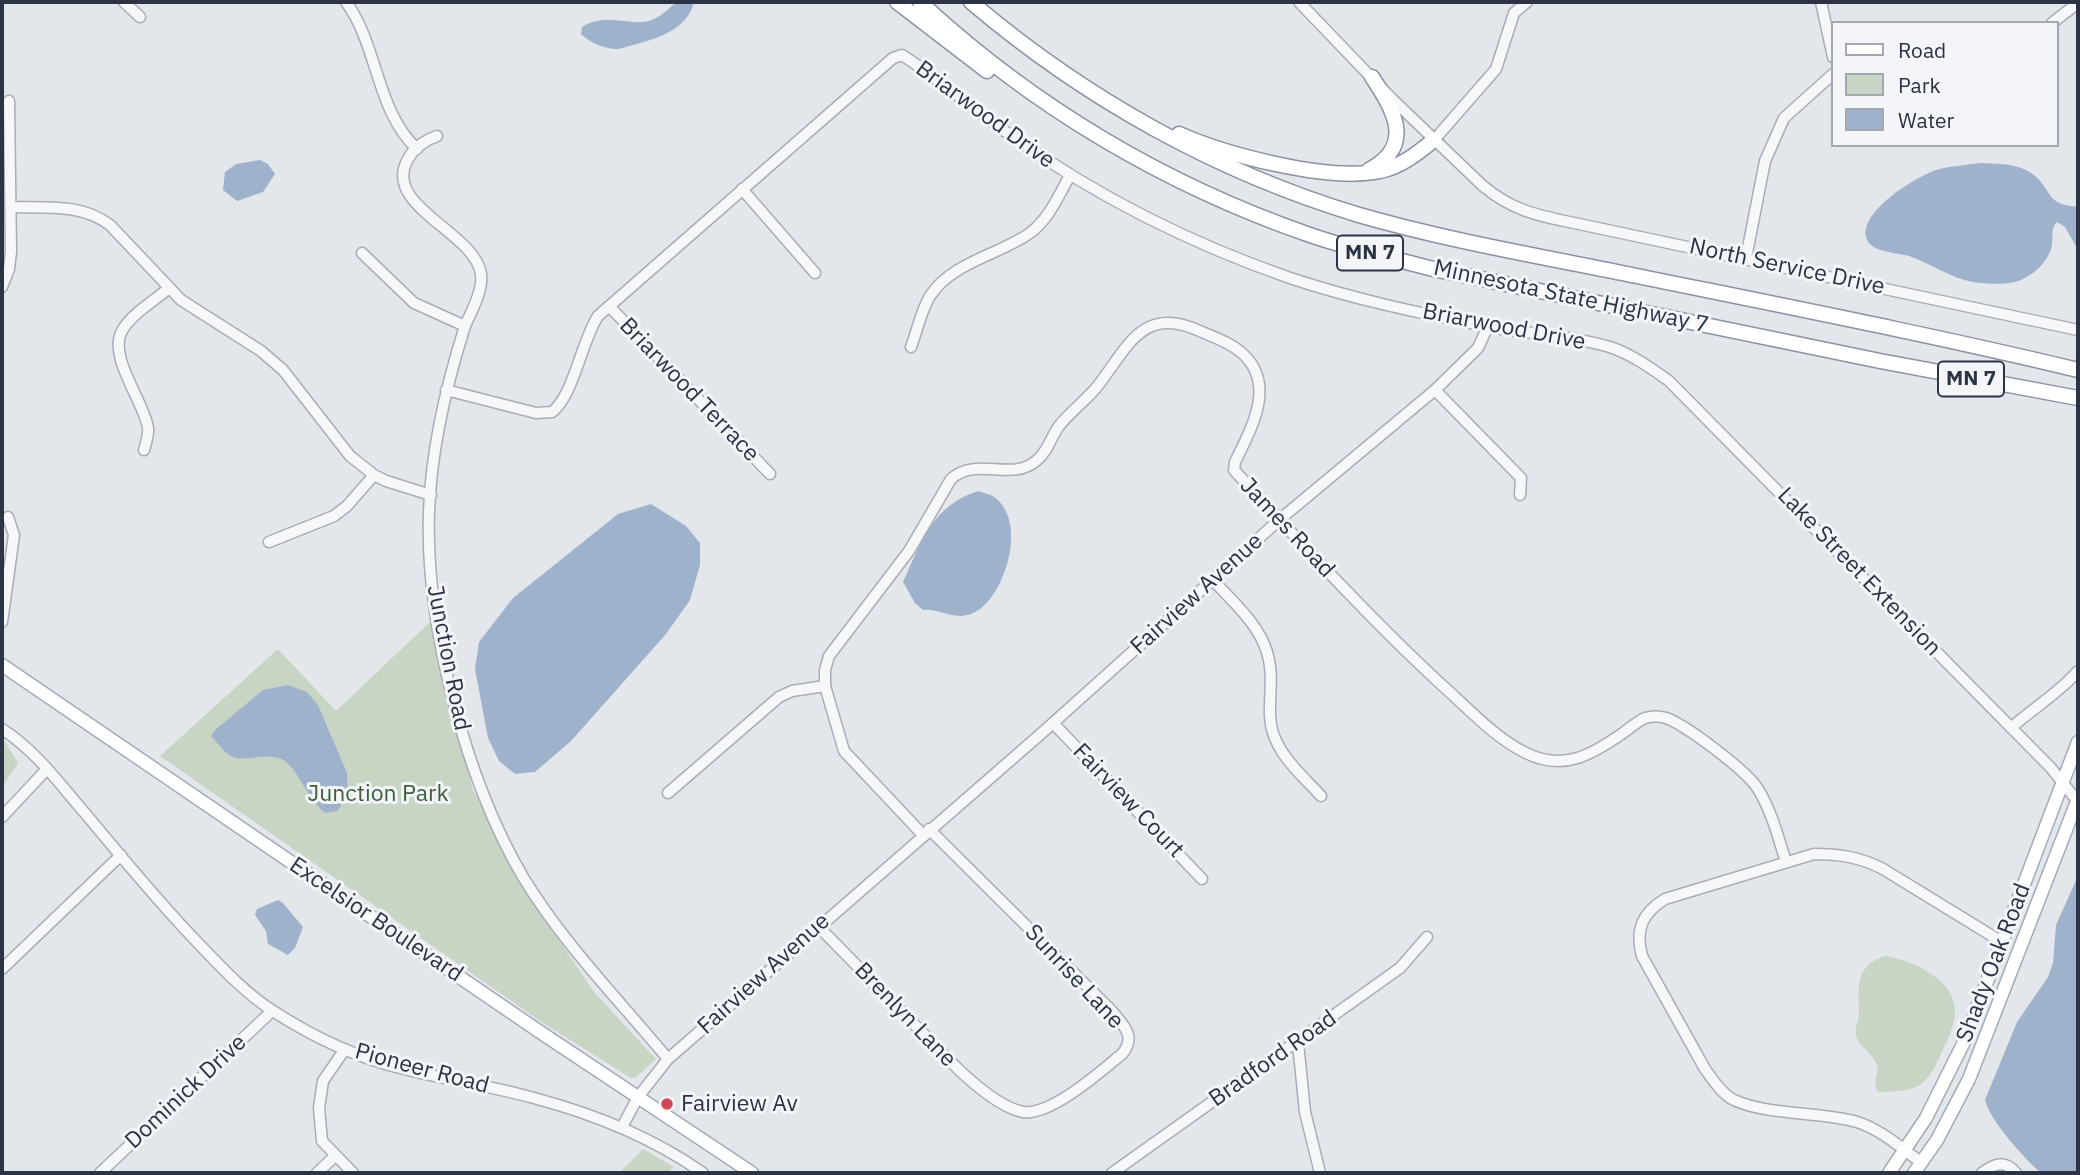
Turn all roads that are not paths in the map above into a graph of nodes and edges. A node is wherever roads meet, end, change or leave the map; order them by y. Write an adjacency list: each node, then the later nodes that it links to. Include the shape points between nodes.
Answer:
1 (124, 2): 10 (street)
2 (346, 2): 20 (street, via 365,34 393,113)
3 (897, 2): 17 (highway, via 997,79)
4 (920, 2): 17 (highway, Minnesota State Highway 7 / MN 7, via 1004,73)
5 (971, 2): 15 (highway, Minnesota State Highway 7 / MN 7)
6 (1299, 2): 14 (street)
7 (1527, 2): 19 (street, via 1514,13 1496,69)
8 (1821, 2): 12 (street)
9 (2078, 3): 11 (street)
10 (140, 18)
11 (2055, 21)
12 (1832, 52)
13 (1832, 75): 26 (street, via 1784,118 1765,161)
14 (1372, 77): 19 (street); 21 (highway, via 1395,116 1396,133 1385,158)
15 (1101, 98): 21 (highway, via 1184,136 1254,159); 36 (highway, Minnesota State Highway 7 / MN 7, via 1235,170 1361,215)
16 (9, 101): 24 (street)
17 (1082, 127): 39 (highway, Minnesota State Highway 7 / MN 7, via 1167,176 1228,204 1367,253)
18 (437, 136): 20 (street)
19 (1435, 139): 21 (highway, via 1390,168); 26 (street, North Service Drive, via 1498,198 1529,213)
20 (417, 149): 31 (street, Junction Road, via 404,167 404,186 468,251 481,275 481,289)
21 (1359, 173)
22 (1070, 175): 23 (street, Briarwood Drive, via 898,55); 32 (street, Briarwood Drive, via 1154,221 1290,278 1355,298); 34 (street, via 1032,232 961,269 939,286 930,297)
23 (742, 189): 27 (street); 30 (street, Briarwood Drive)
24 (10, 207): 28 (street, via 11,252); 29 (street, via 66,208 98,216)
25 (362, 253): 31 (street, via 414,303)
26 (1746, 258): 33 (street, North Service Drive)
27 (815, 273)
28 (2, 287)
29 (169, 288): 40 (street, via 122,330 119,339 121,358 149,429); 42 (street, via 283,370 350,456)
30 (609, 306): 37 (street, Briarwood Drive, via 592,326 564,400 552,412 536,413); 41 (street, Briarwood Terrace)
31 (465, 326): 37 (street, Junction Road)
32 (1488, 326): 35 (street, Briarwood Drive, via 1612,348); 38 (street, Fairview Avenue, via 1478,348)
33 (2078, 330)
34 (911, 347)
35 (1650, 368): 54 (street, Lake Street Extension, via 1695,406)
36 (2078, 370)
37 (446, 390): 43 (street, Junction Road)
38 (1435, 390): 44 (street, via 1521,478); 46 (street, Fairview Avenue)
39 (2078, 399)
40 (144, 450)
41 (770, 474)
42 (374, 475): 43 (street); 47 (street, via 334,516)
43 (431, 495): 74 (street, Junction Road, via 432,581 447,673 471,762 493,815 523,877 562,933)
44 (1520, 495)
45 (9, 517): 49 (street, via 14,535)
46 (1278, 521): 48 (street, Fairview Avenue); 52 (street, James Road, via 1234,470 1259,404 1260,384 1253,366 1240,351 1195,328 1164,322 1148,326 1135,335 1095,389 1060,425 1036,461 1018,469 968,468 951,479 909,551 833,649); 65 (street, James Road, via 1419,663 1508,743 1540,758 1580,759 1596,753 1643,719 1667,719 1683,726 1756,785 1770,810)
47 (269, 542)
48 (1213, 580): 53 (street, Fairview Avenue); 60 (street, via 1261,638 1272,678 1271,730 1286,758)
49 (2, 622)
50 (2, 665): 75 (main road, Excelsior Boulevard)
51 (2078, 671): 54 (street)
52 (825, 686): 59 (street, via 779,697); 63 (street, Sunrise Lane, via 844,751)
53 (1053, 723): 63 (street, Fairview Avenue); 66 (street, Fairview Court)
54 (2011, 728): 58 (street, Lake Street Extension)
55 (2, 729): 57 (street, Pioneer Road)
56 (2078, 742): 58 (main road, Shady Oak Road)
57 (47, 769): 62 (street); 64 (street, Pioneer Road)
58 (2063, 782): 61 (street, Lake Street Extension); 69 (main road, Shady Oak Road)
59 (668, 793)
60 (1321, 796)
61 (2078, 801): 81 (main road, Shady Oak Road, via 1969,1080)
62 (2, 817)
63 (926, 832): 67 (street, Fairview Avenue); 76 (street, Sunrise Lane, via 1111,1010 1129,1037 1122,1054 1038,1111 1023,1112)
64 (121, 855): 70 (street); 71 (street, Pioneer Road, via 219,965)
65 (1786, 862): 69 (street, via 1814,854 1867,860); 78 (street, via 1653,906 1639,929 1642,956 1705,1069 1732,1100 1854,1121)
66 (1202, 879)
67 (818, 926): 74 (street, Fairview Avenue); 76 (street, Brenlyn Lane, via 959,1070)
68 (1427, 937): 72 (street, Bradford Road, via 1400,968)
69 (2002, 942): 78 (main road, Shady Oak Road, via 1964,1042)
70 (2, 970)
71 (272, 1010): 73 (street, Pioneer Road); 82 (street, Dominick Drive)
72 (1298, 1042): 88 (street, Bradford Road); 89 (street, via 1305,1112)
73 (345, 1049): 77 (street, Pioneer Road, via 403,1069 532,1097); 79 (street, via 323,1080 318,1108 322,1141)
74 (668, 1059): 75 (street, Fairview Avenue)
75 (638, 1097): 77 (street, Fairview Avenue); 87 (main road, Excelsior Boulevard)
76 (996, 1098)
77 (622, 1127): 80 (street, Pioneer Road)
78 (1906, 1151): 81 (street); 90 (main road, Shady Oak Road)
79 (335, 1156): 83 (street); 84 (street)
80 (690, 1164): 85 (street); 86 (street, Pioneer Road)
81 (1918, 1168)
82 (100, 1173)
83 (317, 1173)
84 (353, 1173)
85 (680, 1173)
86 (703, 1173)
87 (752, 1173)
88 (1112, 1173)
89 (1321, 1173)
90 (1889, 1173)
91 (1982, 1173): 92 (street, via 1994,1164)
92 (2016, 1173)

